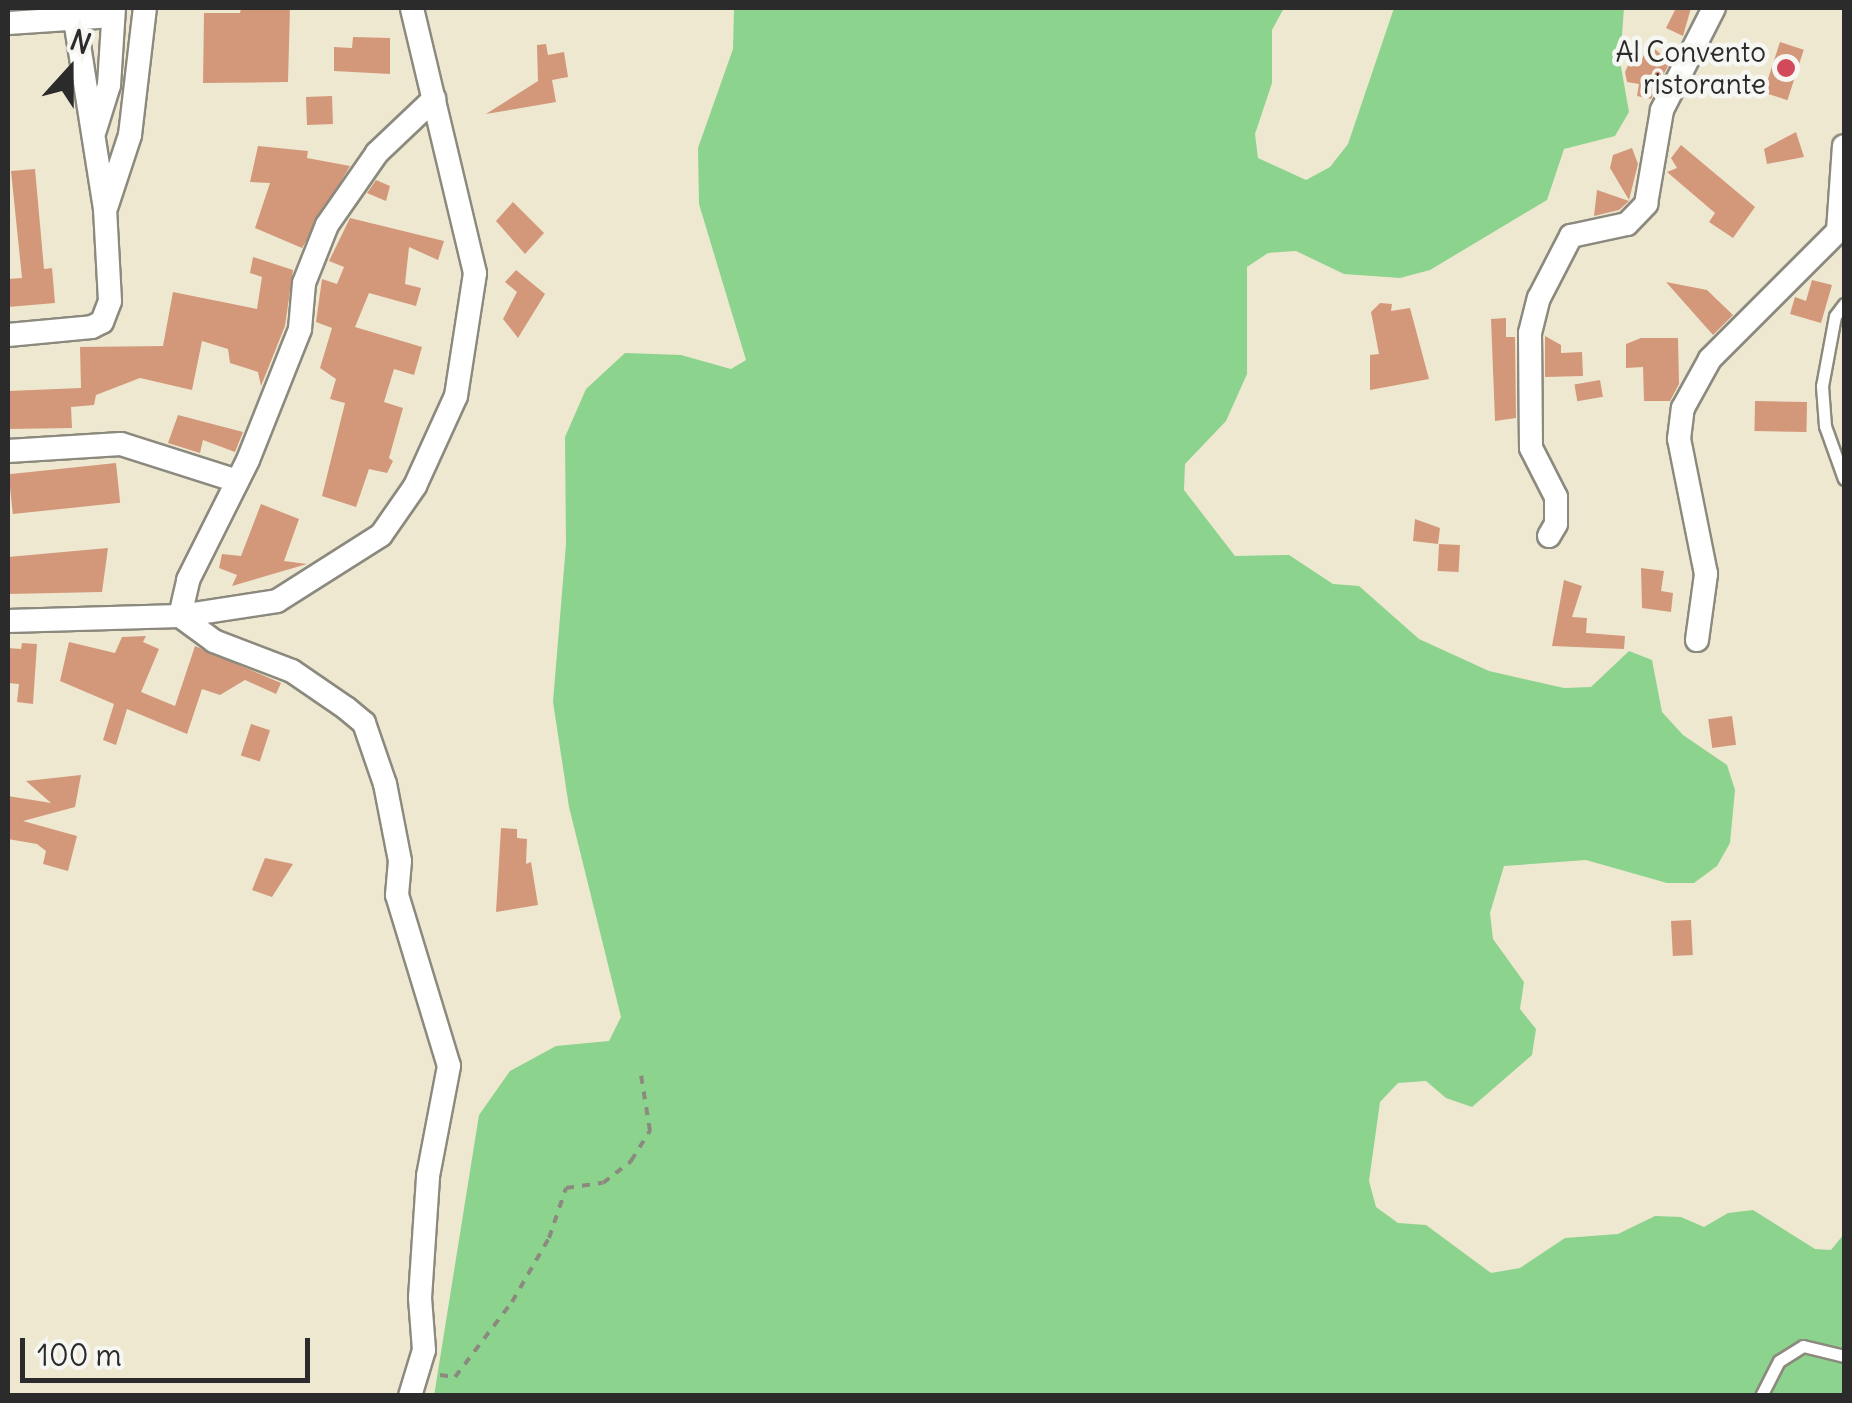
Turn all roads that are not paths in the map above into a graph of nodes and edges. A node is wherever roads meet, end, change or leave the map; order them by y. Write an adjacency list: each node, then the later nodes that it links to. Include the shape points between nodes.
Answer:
1 (145, 8): 11 (street, via 130,135)
2 (412, 8): 7 (street)
3 (1714, 8): 17 (street, via 1662,110 1646,204 1626,224 1571,236 1539,298 1530,334 1530,448 1556,496)
4 (114, 12): 5 (street); 8 (street, via 107,98)
5 (75, 18): 6 (street); 8 (street)
6 (8, 23)
7 (434, 99): 16 (street, via 377,153 327,226 304,282 300,329); 18 (street, via 475,273 468,346 441,438 382,535 346,563 277,601)
8 (94, 133): 11 (street)
9 (1844, 146): 10 (street)
10 (1844, 194): 20 (street, via 1838,231 1710,359 1683,408 1679,439 1706,574)
11 (106, 209): 13 (street, via 110,301 102,322)
12 (1844, 304): 15 (lane, via 1835,316 1822,386 1826,426)
13 (8, 335)
14 (8, 451): 16 (street, via 120,444)
15 (1844, 478)
16 (237, 481): 18 (street, via 188,580)
17 (1549, 536)
18 (180, 616): 19 (street); 22 (street, via 214,641 292,672 364,723 385,784 400,860 397,895 449,1066 428,1176 420,1372)
19 (8, 622)
20 (1697, 640)
21 (1844, 1356): 23 (lane, via 1803,1346 1779,1361)
22 (410, 1396)
23 (1761, 1396)

